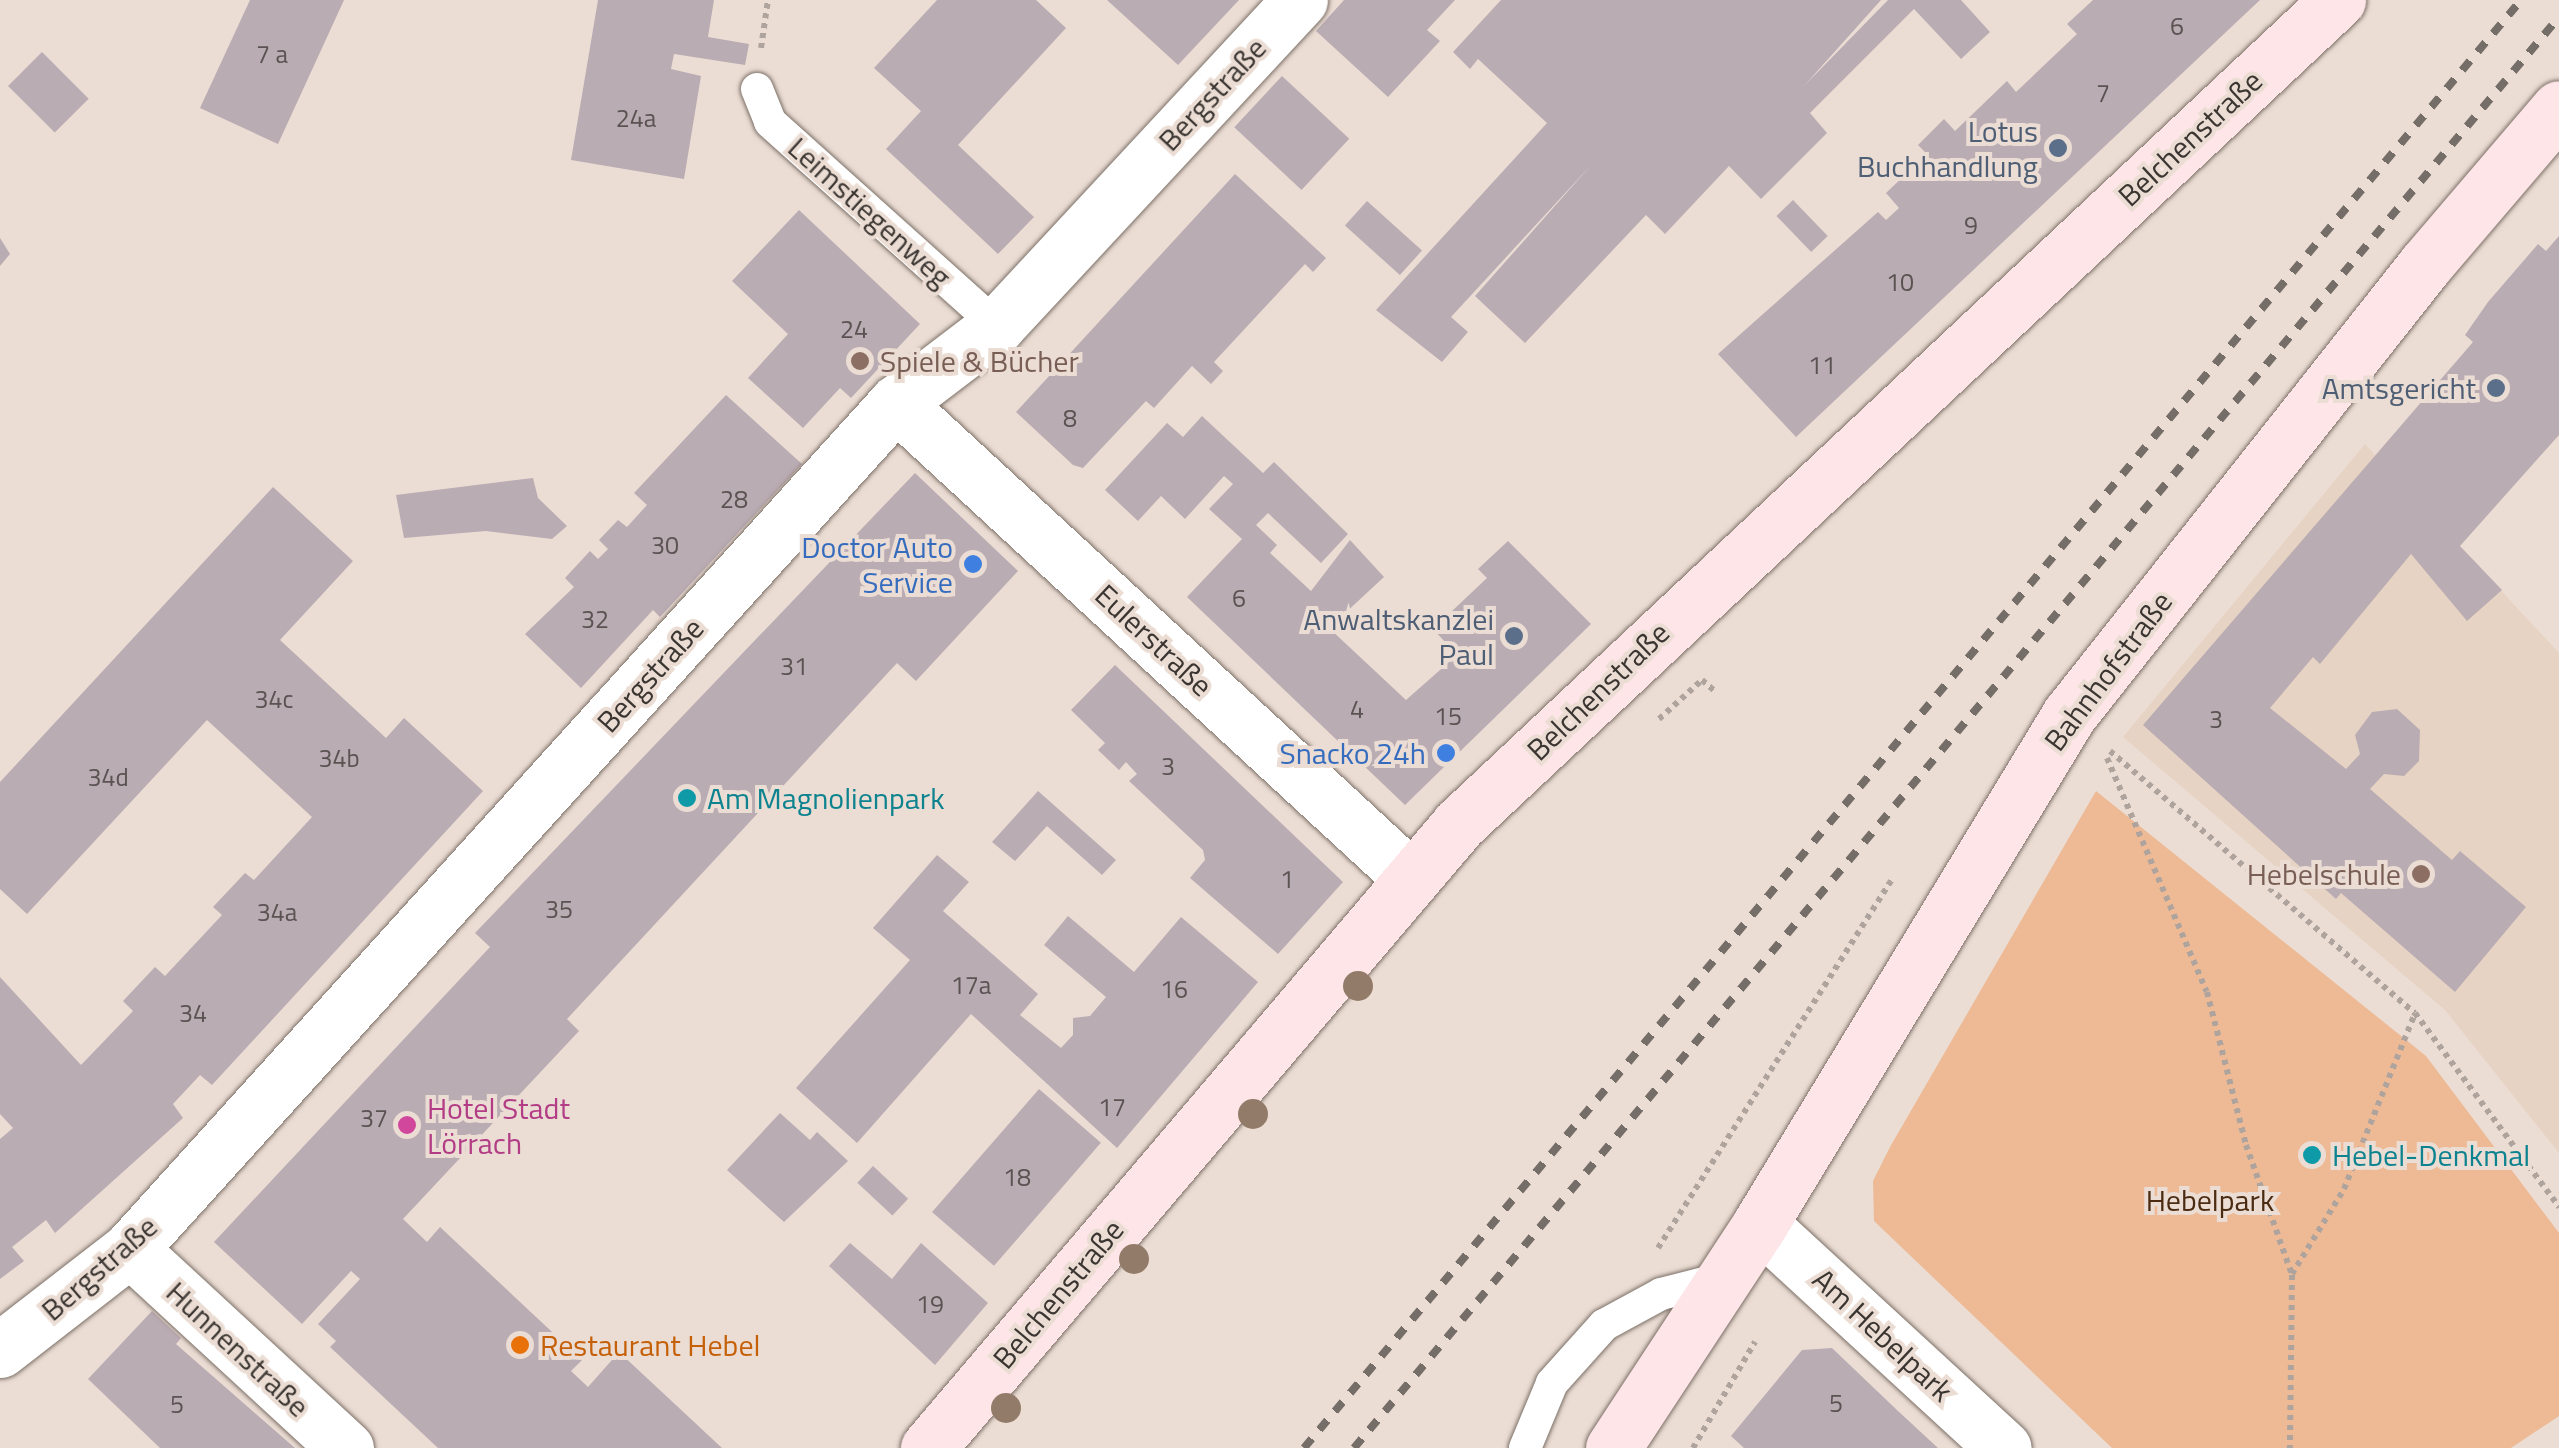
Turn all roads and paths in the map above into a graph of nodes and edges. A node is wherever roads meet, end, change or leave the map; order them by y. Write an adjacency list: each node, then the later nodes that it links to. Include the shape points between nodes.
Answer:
1 (1300, 0): 5 (street, Bergstraße)
2 (2338, 0): 9 (main road, Belchenstraße, via 1685,608)
3 (757, 89): 5 (lane, Leimstiegenweg, via 770,122)
4 (2559, 108): 13 (main road, Bahnhofstraße, via 2425,265 2069,715)
5 (997, 326): 6 (street, Bergstraße)
6 (896, 403): 9 (street, Eulerstraße); 14 (street, Bergstraße)
7 (1702, 680): 8 (path)
8 (1716, 692)
9 (1411, 878): 22 (main road, Belchenstraße)
10 (1893, 878): 18 (path, via 1727,1147)
11 (2415, 1013): 12 (path); 16 (path, via 2344,1189); 16 (path, via 2101,743 2208,992 2246,1146)
12 (2559, 1207)
13 (1760, 1224): 15 (street, Am Hebelpark); 17 (main road, Bahnhofstraße)
14 (130, 1249): 19 (street, Bergstraße); 21 (street, Hunnenstraße)
15 (1803, 1260): 20 (street, Am Hebelpark); 25 (path)
16 (2292, 1275): 26 (path)
17 (1720, 1279): 18 (lane, via 1661,1294); 24 (main road, Bahnhofstraße)
18 (1604, 1326): 23 (lane, via 1552,1383)
19 (0, 1350)
20 (1997, 1442)
21 (346, 1448)
22 (928, 1448)
23 (1524, 1448)
24 (1612, 1448)
25 (1692, 1448)
26 (2290, 1448)

